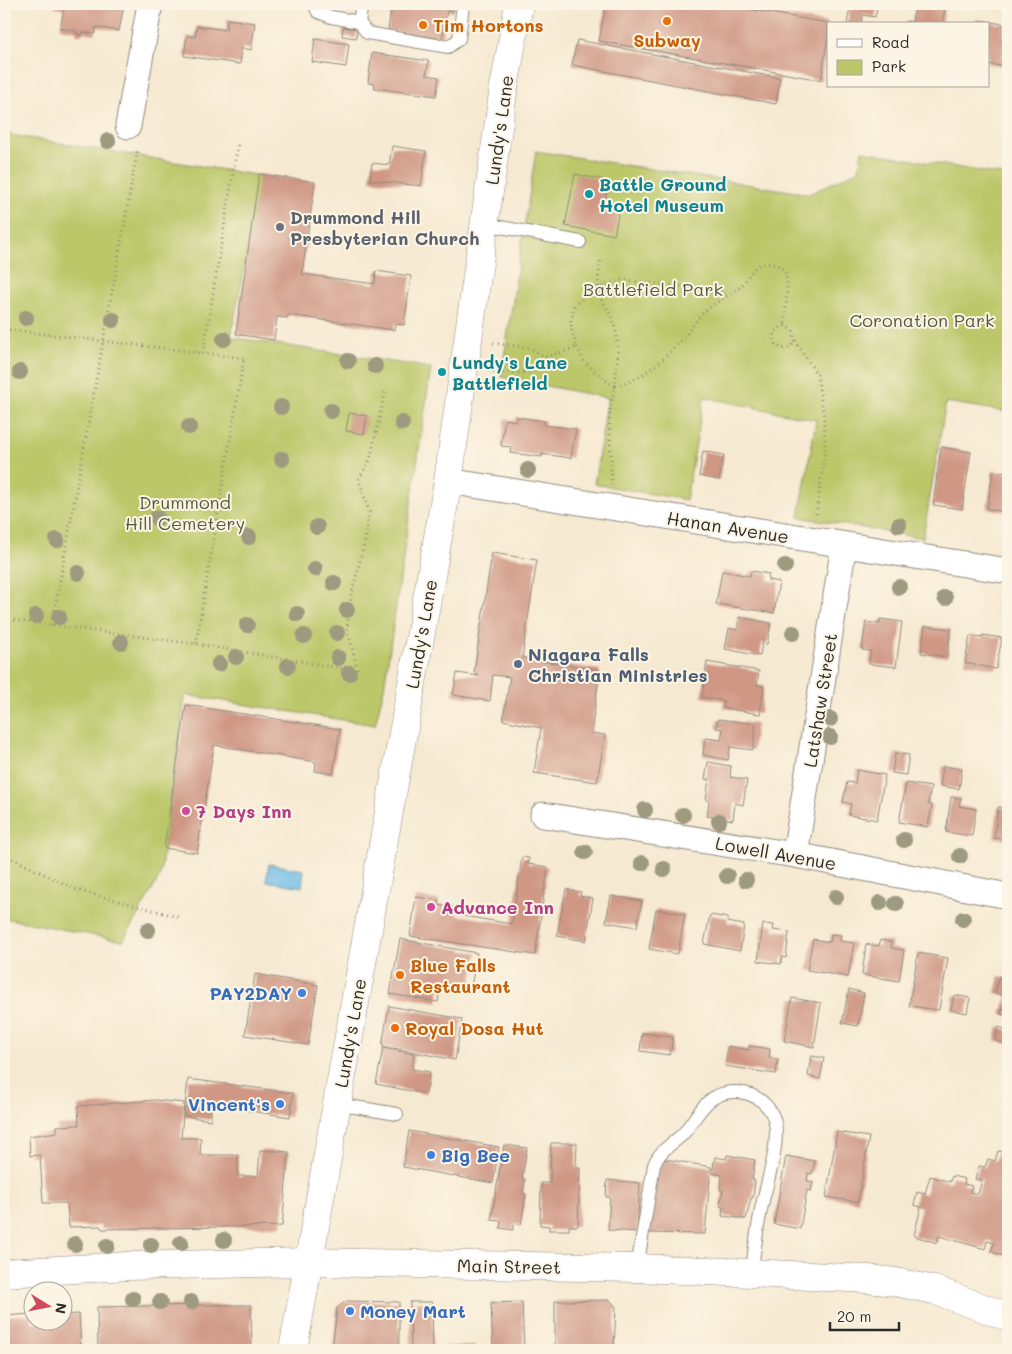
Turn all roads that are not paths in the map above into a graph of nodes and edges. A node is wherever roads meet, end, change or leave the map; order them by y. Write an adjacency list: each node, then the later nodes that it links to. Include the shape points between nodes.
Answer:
1 (150, 4): 7 (street)
2 (314, 4): 6 (lane, via 318,12)
3 (362, 4): 6 (lane)
4 (463, 4): 6 (lane, via 459,39 448,47 367,33)
5 (517, 4): 8 (main road, Lundy's Lane)
6 (359, 22)
7 (133, 137)
8 (485, 224): 9 (lane); 10 (main road, Lundy's Lane)
9 (580, 242)
10 (448, 481): 11 (street, Hanan Avenue); 16 (main road, Lundy's Lane)
11 (844, 545): 12 (street, Hanan Avenue); 14 (street, Latshaw Street)
12 (1008, 571)
13 (543, 815): 14 (street, Lowell Avenue)
14 (795, 855): 15 (street, Lowell Avenue)
15 (1008, 896)
16 (337, 1104): 17 (lane); 18 (main road, Lundy's Lane)
17 (397, 1114)
18 (309, 1262): 19 (main road, Main Street); 20 (main road, Main Street, via 128,1266); 23 (main road, Lundy's Lane)
19 (637, 1268): 21 (main road, Main Street); 21 (lane, via 657,1157 681,1136 708,1102 725,1094 742,1092 766,1104 774,1120 776,1136)
20 (4, 1273)
21 (752, 1273): 22 (main road, Main Street, via 895,1282 934,1290)
22 (1008, 1317)
23 (293, 1350)

